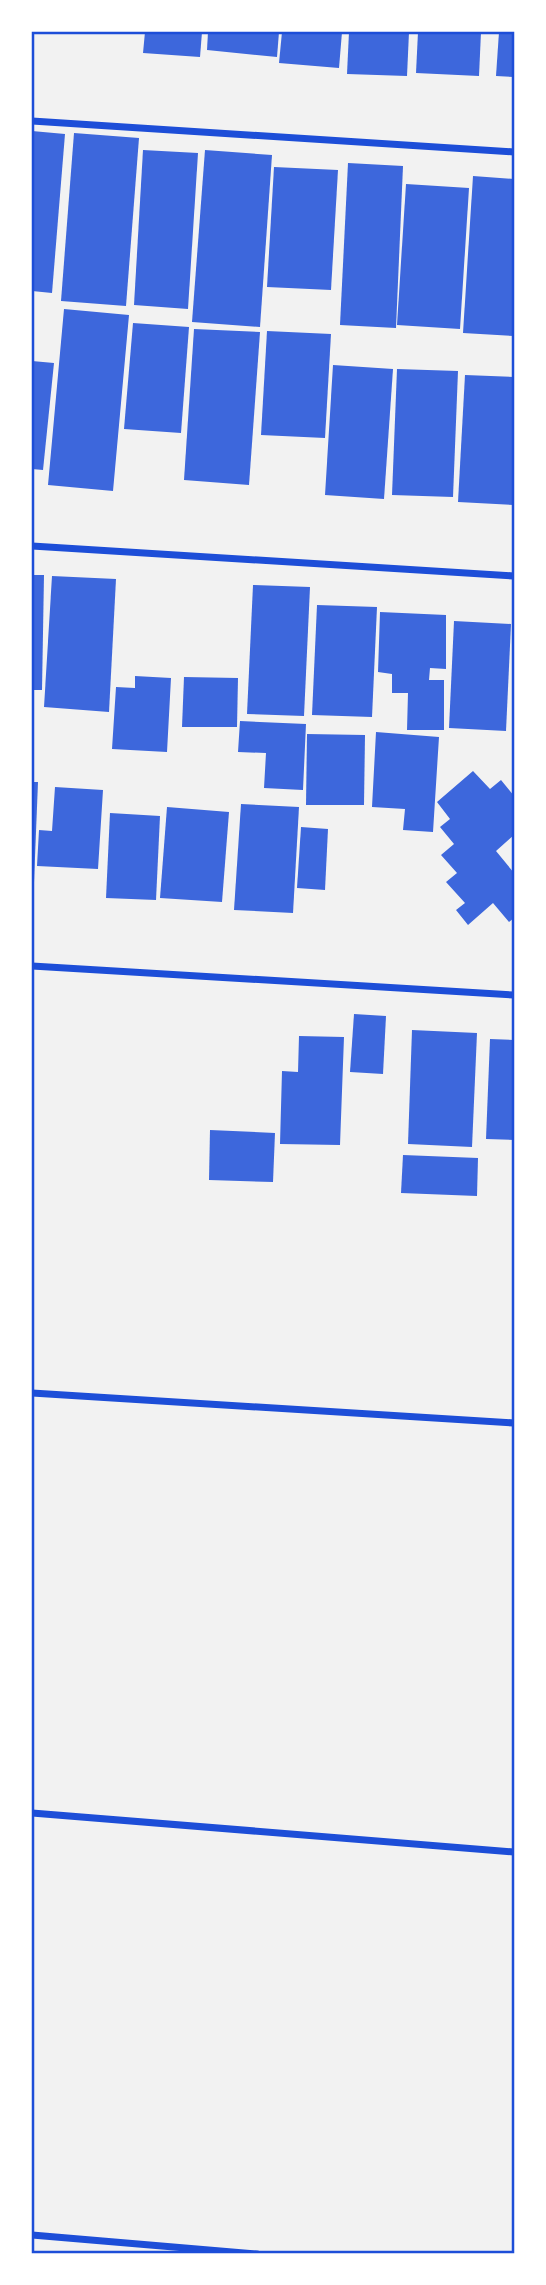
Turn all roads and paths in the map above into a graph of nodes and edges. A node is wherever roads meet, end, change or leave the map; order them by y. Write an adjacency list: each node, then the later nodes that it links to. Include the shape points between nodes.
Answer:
1 (32, 121): 2 (street)
2 (514, 152)
3 (32, 546): 4 (street)
4 (514, 576)
5 (32, 966): 6 (street)
6 (514, 995)
7 (32, 1393): 8 (street)
8 (514, 1423)
9 (32, 1813): 10 (street)
10 (514, 1852)
11 (32, 2235): 12 (street)
12 (257, 2253)

